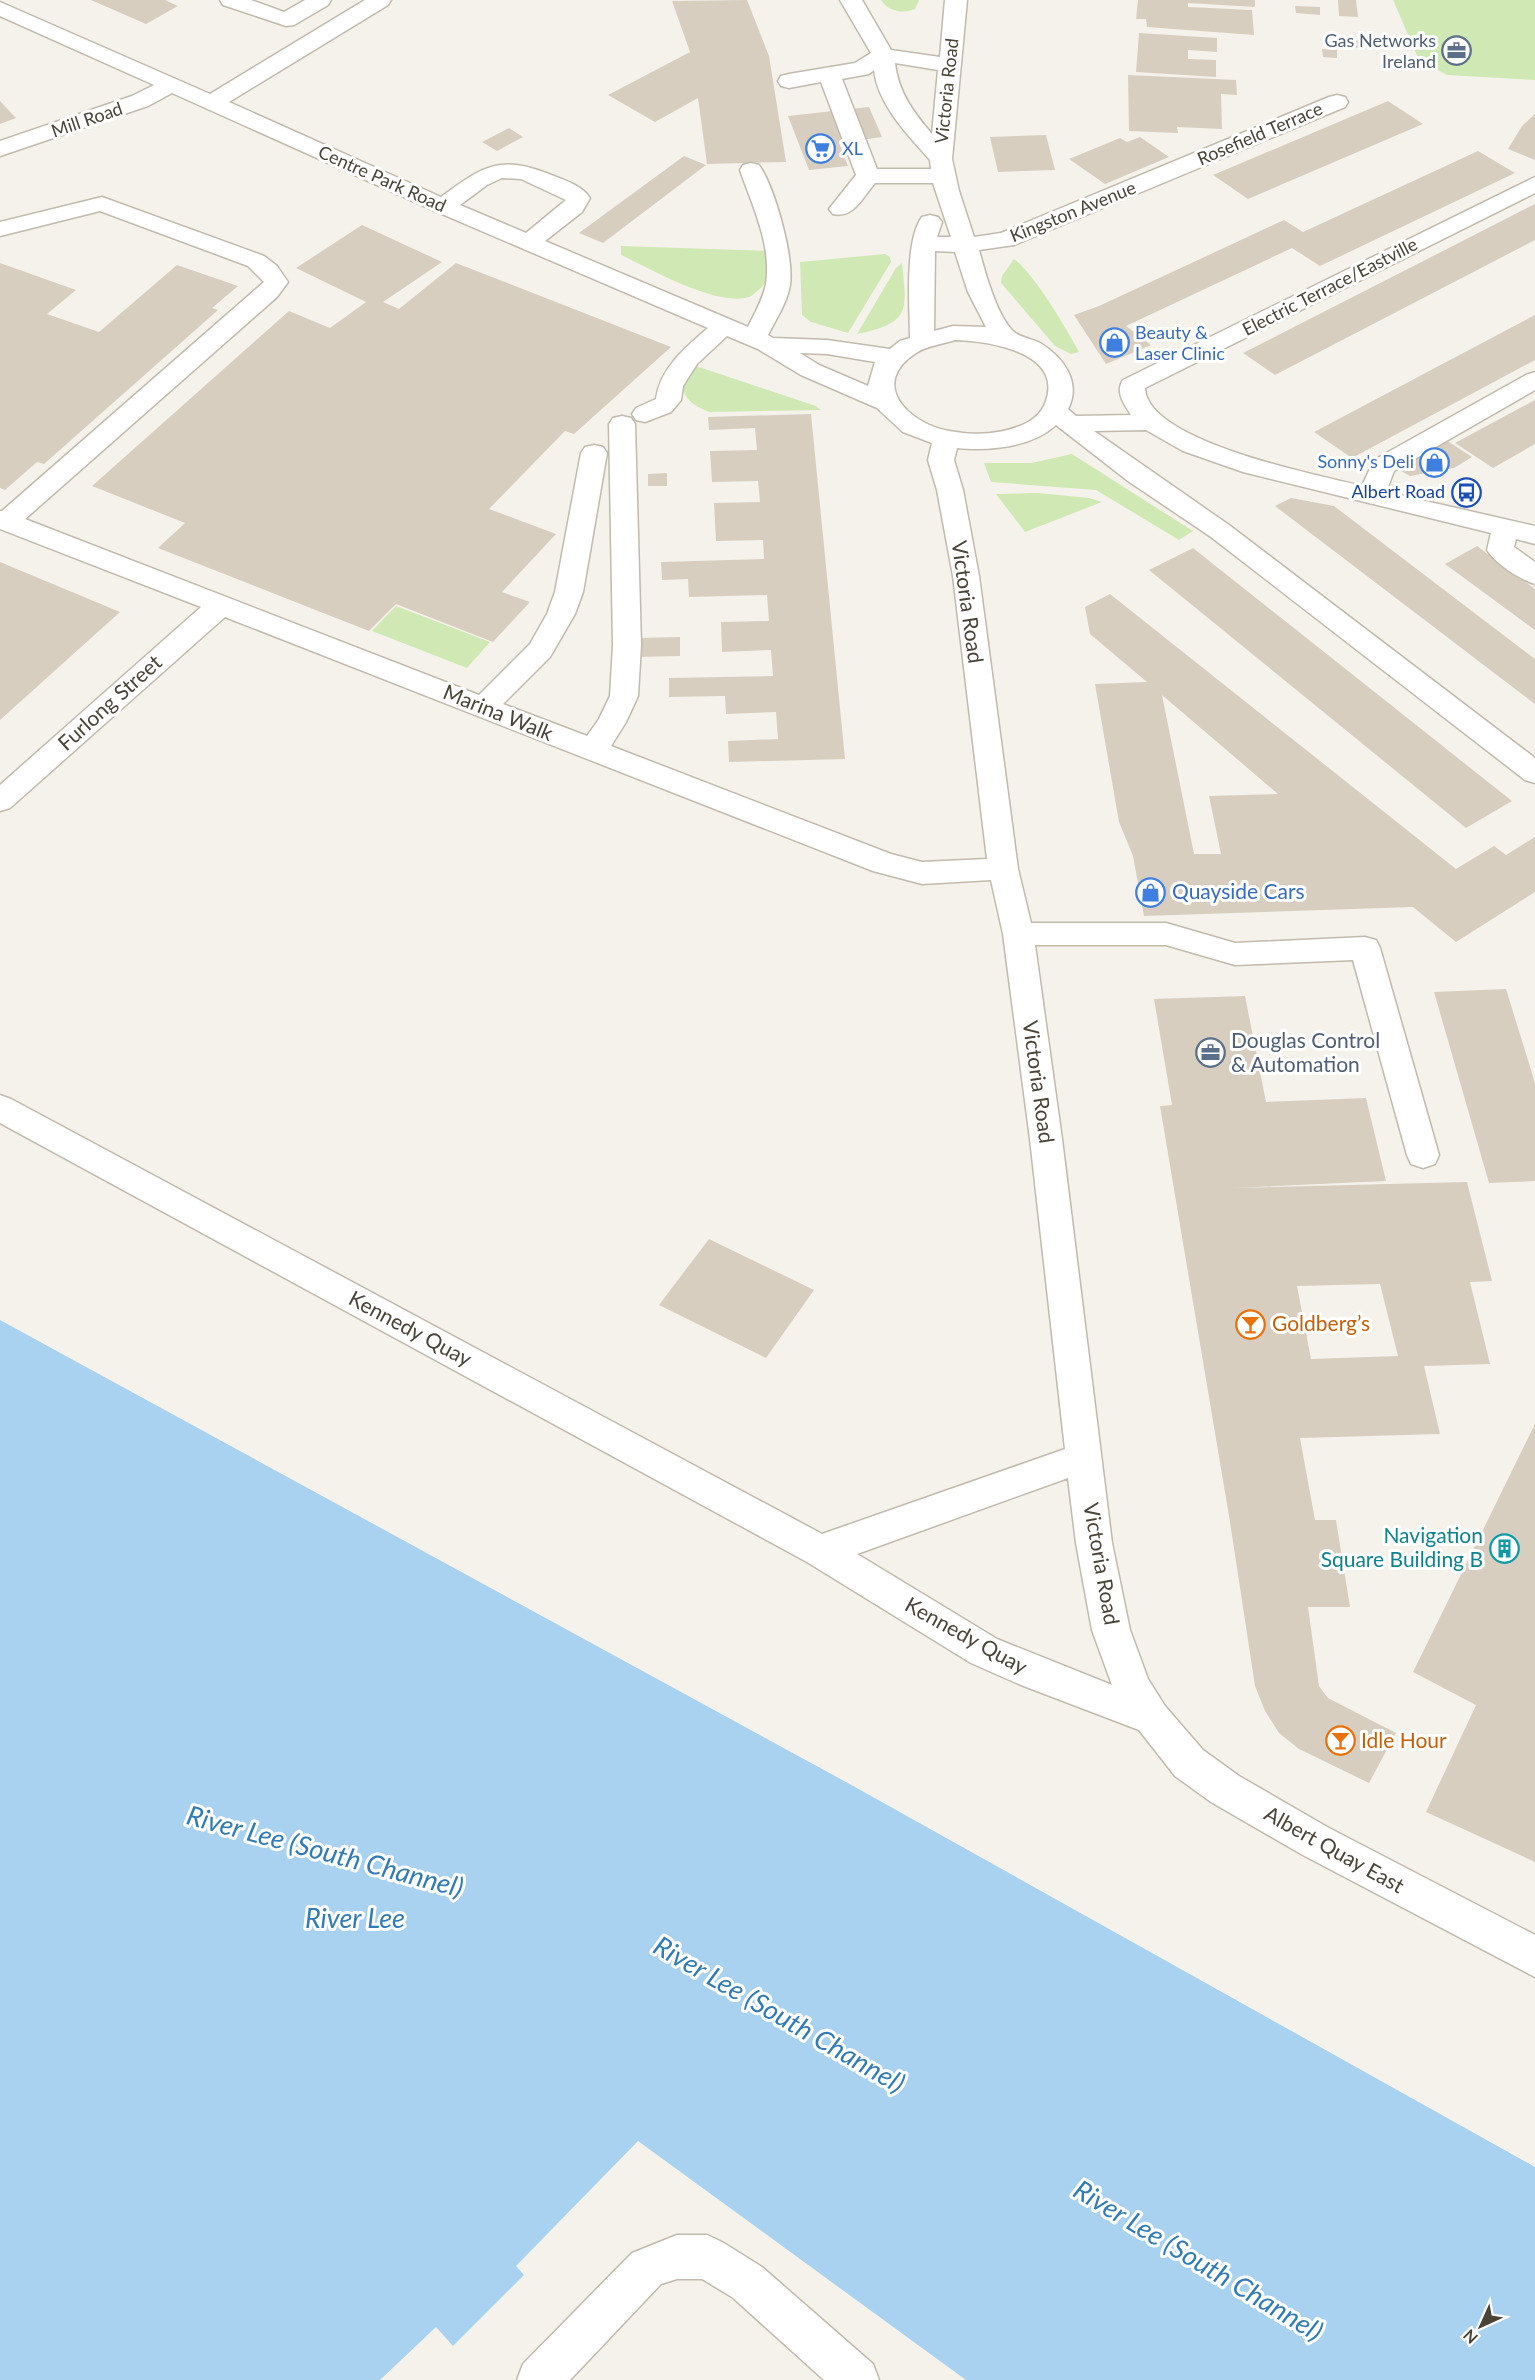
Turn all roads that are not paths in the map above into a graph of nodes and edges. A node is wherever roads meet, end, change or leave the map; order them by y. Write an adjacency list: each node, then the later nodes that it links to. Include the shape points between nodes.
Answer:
1 (231, 0): 2 (street, via 286,20)
2 (320, 0)
3 (380, 0): 13 (street)
4 (851, 0): 7 (street)
5 (956, 0): 8 (street, Victoria Road)
6 (0, 8): 11 (street, Centre Park Road)
7 (883, 55): 8 (street); 9 (street, via 861,69); 17 (street, via 886,81)
8 (949, 64): 17 (street, Victoria Road)
9 (829, 74): 10 (street); 18 (street)
10 (789, 81)
11 (171, 85): 13 (street, Centre Park Road); 14 (street, Mill Road, via 140,101)
12 (1337, 102): 15 (street, Rosefield Terrace)
13 (211, 103): 20 (street, Centre Park Road)
14 (0, 149)
15 (1184, 166): 25 (street, Kingston Avenue, via 1006,240)
16 (751, 170): 29 (street, via 779,254 780,270)
17 (942, 172): 18 (street); 24 (street, Victoria Road); 25 (street, Victoria Road)
18 (868, 176): 21 (street)
19 (1535, 184): 34 (street, Electric Terrace/Eastville, via 1132,386 1131,393 1139,407)
20 (443, 206): 23 (street, Centre Park Road); 23 (street, via 492,173 507,169 531,174 569,190 578,198 574,207)
21 (841, 209)
22 (0, 229): 38 (street, via 102,204 256,261 270,271 276,282)
23 (529, 242): 26 (street, Centre Park Road)
24 (923, 243): 25 (street, Kingston Avenue); 28 (street, Victoria Road)
25 (965, 245): 27 (street, Victoria Road, via 977,289)
26 (724, 326): 29 (street, Centre Park Road); 44 (street, via 687,359 662,407 633,419 624,696)
27 (1005, 337): 28 (street, via 953,333); 33 (street, via 1046,358 1058,374)
28 (922, 339): 30 (street)
29 (760, 342): 30 (street, Centre Park Road); 32 (street, Centre Park Road, via 810,370)
30 (892, 357): 32 (street, via 882,371 880,387)
31 (1535, 380): 37 (street, via 1383,466)
32 (884, 402): 35 (street, via 898,418 919,432)
33 (1063, 417): 34 (street); 35 (street, via 1009,439 978,443); 45 (street, via 1137,475 1220,531)
34 (1153, 422): 37 (street, via 1171,435 1238,463)
35 (946, 440): 47 (street, Victoria Road, via 941,460 966,576)
36 (594, 453): 43 (street, via 569,592 561,614 540,650)
37 (1371, 496): 39 (street)
38 (3, 521): 42 (street, Marina Walk)
39 (1505, 528): 40 (street); 41 (street, via 1500,550)
40 (1535, 535)
41 (1535, 575)
42 (221, 605): 43 (street, Marina Walk); 46 (street, Furlong Street)
43 (483, 706): 44 (street, Marina Walk)
44 (592, 751): 47 (street, Marina Walk, via 884,863 922,873)
45 (1535, 773)
46 (0, 801)
47 (1003, 869): 48 (street, Victoria Road)
48 (1018, 934): 50 (street, via 1166,934 1235,954 1365,948); 51 (street, Victoria Road)
49 (0, 1108): 52 (street, Kennedy Quay)
50 (1423, 1155)
51 (1085, 1457): 52 (street); 53 (street, Victoria Road, via 1094,1543 1111,1630 1132,1688)
52 (820, 1551): 53 (street, Kennedy Quay, via 984,1651)
53 (1152, 1718): 54 (street, Albert Quay East, via 1190,1763 1225,1789)
54 (1535, 1957)
55 (539, 2380): 56 (street, via 647,2268 677,2257 707,2257 747,2282)
56 (857, 2380)

